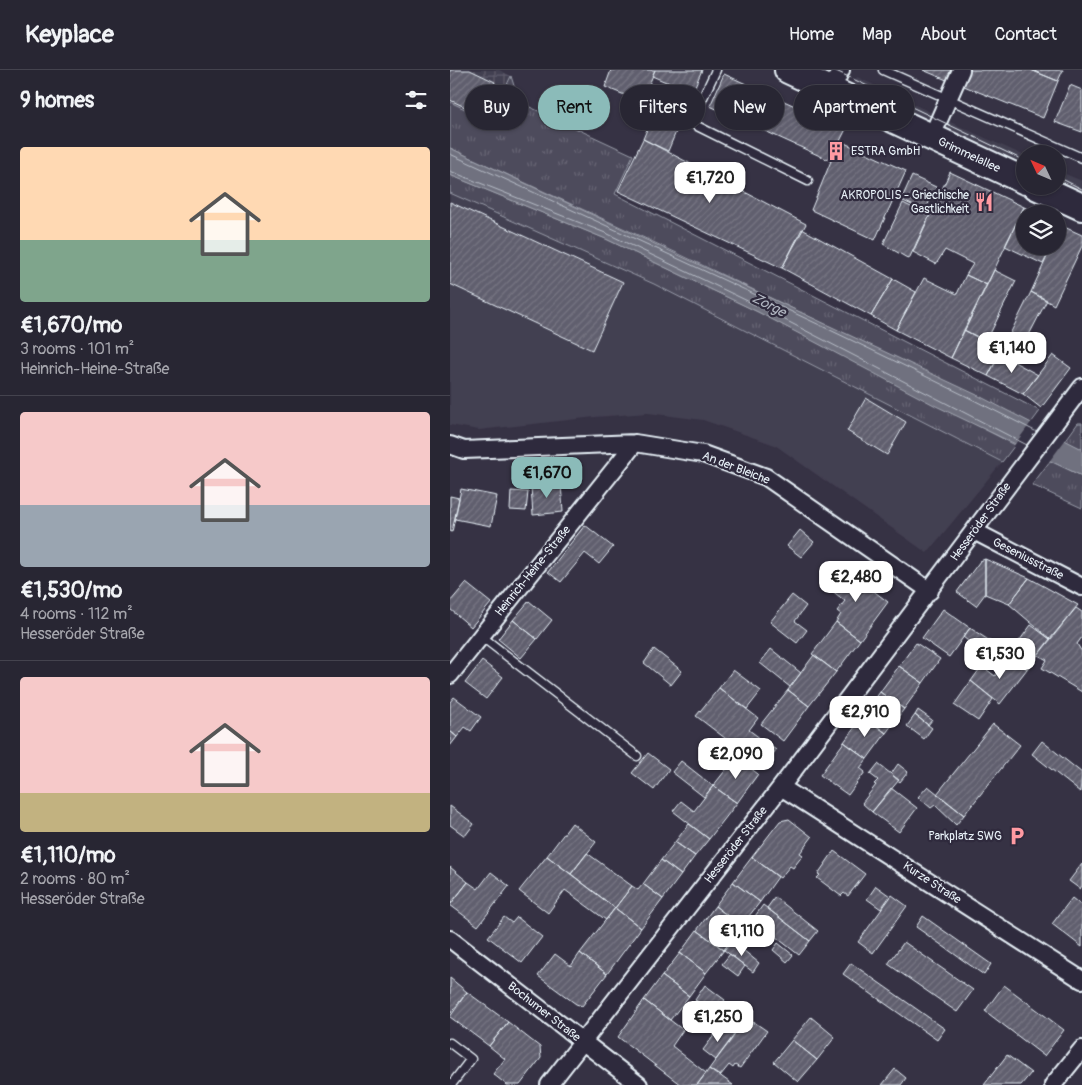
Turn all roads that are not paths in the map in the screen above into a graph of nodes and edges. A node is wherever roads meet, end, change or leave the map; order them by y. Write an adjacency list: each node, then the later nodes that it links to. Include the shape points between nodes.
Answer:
1 (716, 70): 10 (lane, via 692,123)
2 (788, 70): 5 (main road, Grimmelallee)
3 (883, 70): 6 (lane)
4 (960, 70): 6 (street)
5 (837, 80): 7 (main road, Grimmelallee)
6 (948, 98): 7 (street); 8 (lane)
7 (931, 138): 9 (main road, Grimmelallee)
8 (1082, 158)
9 (1016, 177)
10 (808, 181)
11 (1056, 195): 12 (main road)
12 (1082, 207)
13 (1082, 387): 16 (street, Hesseröder Straße)
14 (635, 443): 15 (street, An der Bleiche, via 464,450); 18 (street, An der Bleiche, via 702,454 766,477); 19 (street, Heinrich-Heine-Straße)
15 (450, 445)
16 (974, 531): 17 (street, Geseniusstraße); 18 (street, Hesseröder Straße)
17 (1082, 587)
18 (930, 591): 22 (street, Hesseröder Straße)
19 (481, 636): 20 (street, Heinrich-Heine-Straße); 21 (lane)
20 (450, 675)
21 (637, 756)
22 (781, 787): 24 (street, Kurze Straße); 25 (street, Hesseröder Straße)
23 (450, 939): 25 (street, Bochumer Straße)
24 (1082, 980)
25 (582, 1041): 29 (street, Hesseröder Straße); 30 (street, Bochumer Straße)
26 (450, 1043): 28 (lane, via 471,1059)
27 (1082, 1049): 31 (street)
28 (452, 1085)
29 (549, 1085)
30 (639, 1085)
31 (1053, 1085)

